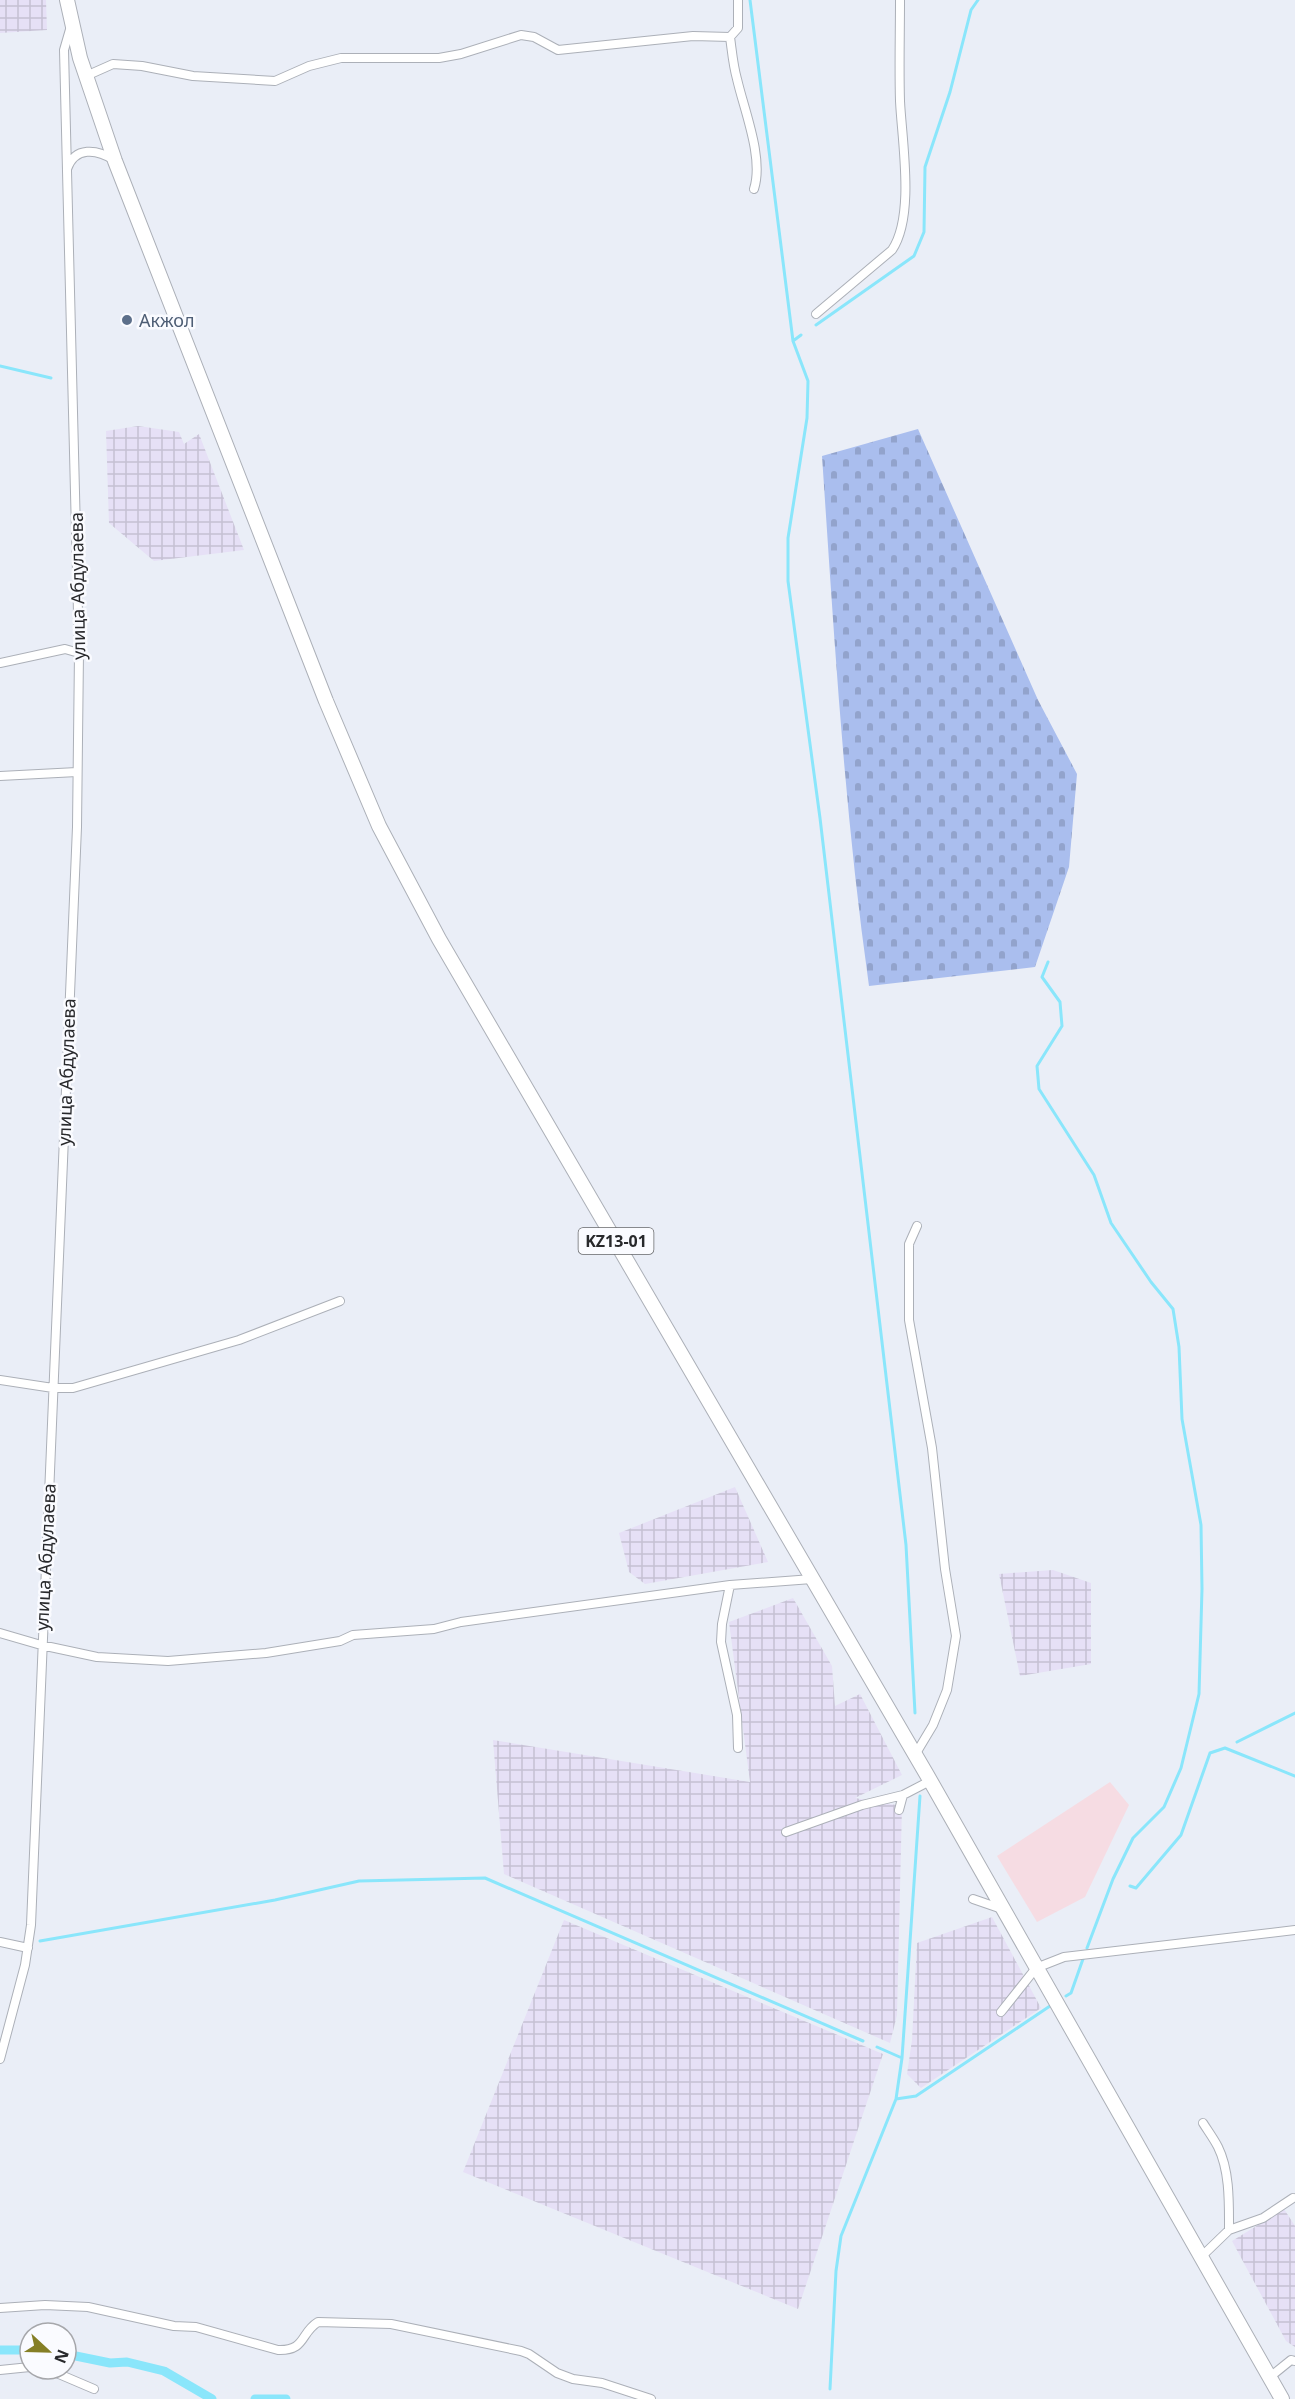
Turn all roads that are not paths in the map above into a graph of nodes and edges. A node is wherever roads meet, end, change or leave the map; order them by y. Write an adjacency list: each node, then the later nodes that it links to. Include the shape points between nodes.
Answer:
1 (67, 0): 4 (highway, KZ13-01)
2 (738, 0): 5 (street, via 738,28)
3 (900, 0): 10 (street, via 903,226 892,249)
4 (71, 25): 6 (highway, KZ13-01); 8 (street, улица Абдулаева, via 64,50)
5 (730, 37): 6 (street, via 693,36 558,50 534,37 521,35 438,58 327,61 275,81 193,76 113,64); 9 (street, via 753,147)
6 (86, 76): 7 (highway, KZ13-01)
7 (115, 161): 8 (street, via 100,152 86,153 75,157); 19 (highway, KZ13-01, via 326,701 392,853 444,950)
8 (67, 171): 11 (street, улица Абдулаева)
9 (754, 189)
10 (816, 314)
11 (79, 653): 12 (street, via 65,649); 13 (street, улица Абдулаева)
12 (0, 663)
13 (77, 772): 14 (street); 18 (street, улица Абдулаева)
14 (0, 776)
15 (918, 1226): 24 (street, via 909,1244 909,1320 932,1448 956,1636 947,1690)
16 (340, 1301): 18 (street, via 239,1340 73,1388)
17 (0, 1380): 18 (street)
18 (53, 1388): 22 (street, улица Абдулаева)
19 (812, 1579): 20 (street); 24 (highway, KZ13-01)
20 (730, 1585): 22 (street, via 434,1629 353,1635 340,1641 266,1653 136,1660 97,1657); 23 (street, via 721,1642 737,1714)
21 (0, 1632): 22 (street)
22 (41, 1645): 33 (street, улица Абдулаева)
23 (738, 1748)
24 (915, 1755): 25 (highway, KZ13-01)
25 (930, 1781): 26 (street); 30 (highway, KZ13-01)
26 (903, 1795): 27 (street); 28 (street)
27 (899, 1810)
28 (786, 1832)
29 (973, 1899): 30 (street)
30 (1002, 1909): 34 (highway, KZ13-01)
31 (1295, 1929): 34 (street, via 1074,1955)
32 (0, 1942): 33 (street)
33 (28, 1948): 36 (street, улица Абдулаева)
34 (1036, 1968): 35 (street); 40 (highway, KZ13-01)
35 (1001, 2012)
36 (0, 2059)
37 (1203, 2123): 39 (street, via 1219,2148 1226,2174)
38 (1293, 2198): 39 (street, via 1263,2218)
39 (1229, 2230): 40 (street)
40 (1201, 2257): 45 (highway, KZ13-01)
41 (0, 2308): 48 (street, via 88,2307 174,2326 196,2327 288,2351 297,2347 318,2322 391,2324 521,2351 565,2376)
42 (1295, 2361): 45 (street)
43 (18, 2368): 44 (street)
44 (0, 2370)
45 (1270, 2377): 49 (highway, KZ13-01)
46 (75, 2381): 47 (street)
47 (94, 2389)
48 (651, 2399)
49 (1282, 2399)

